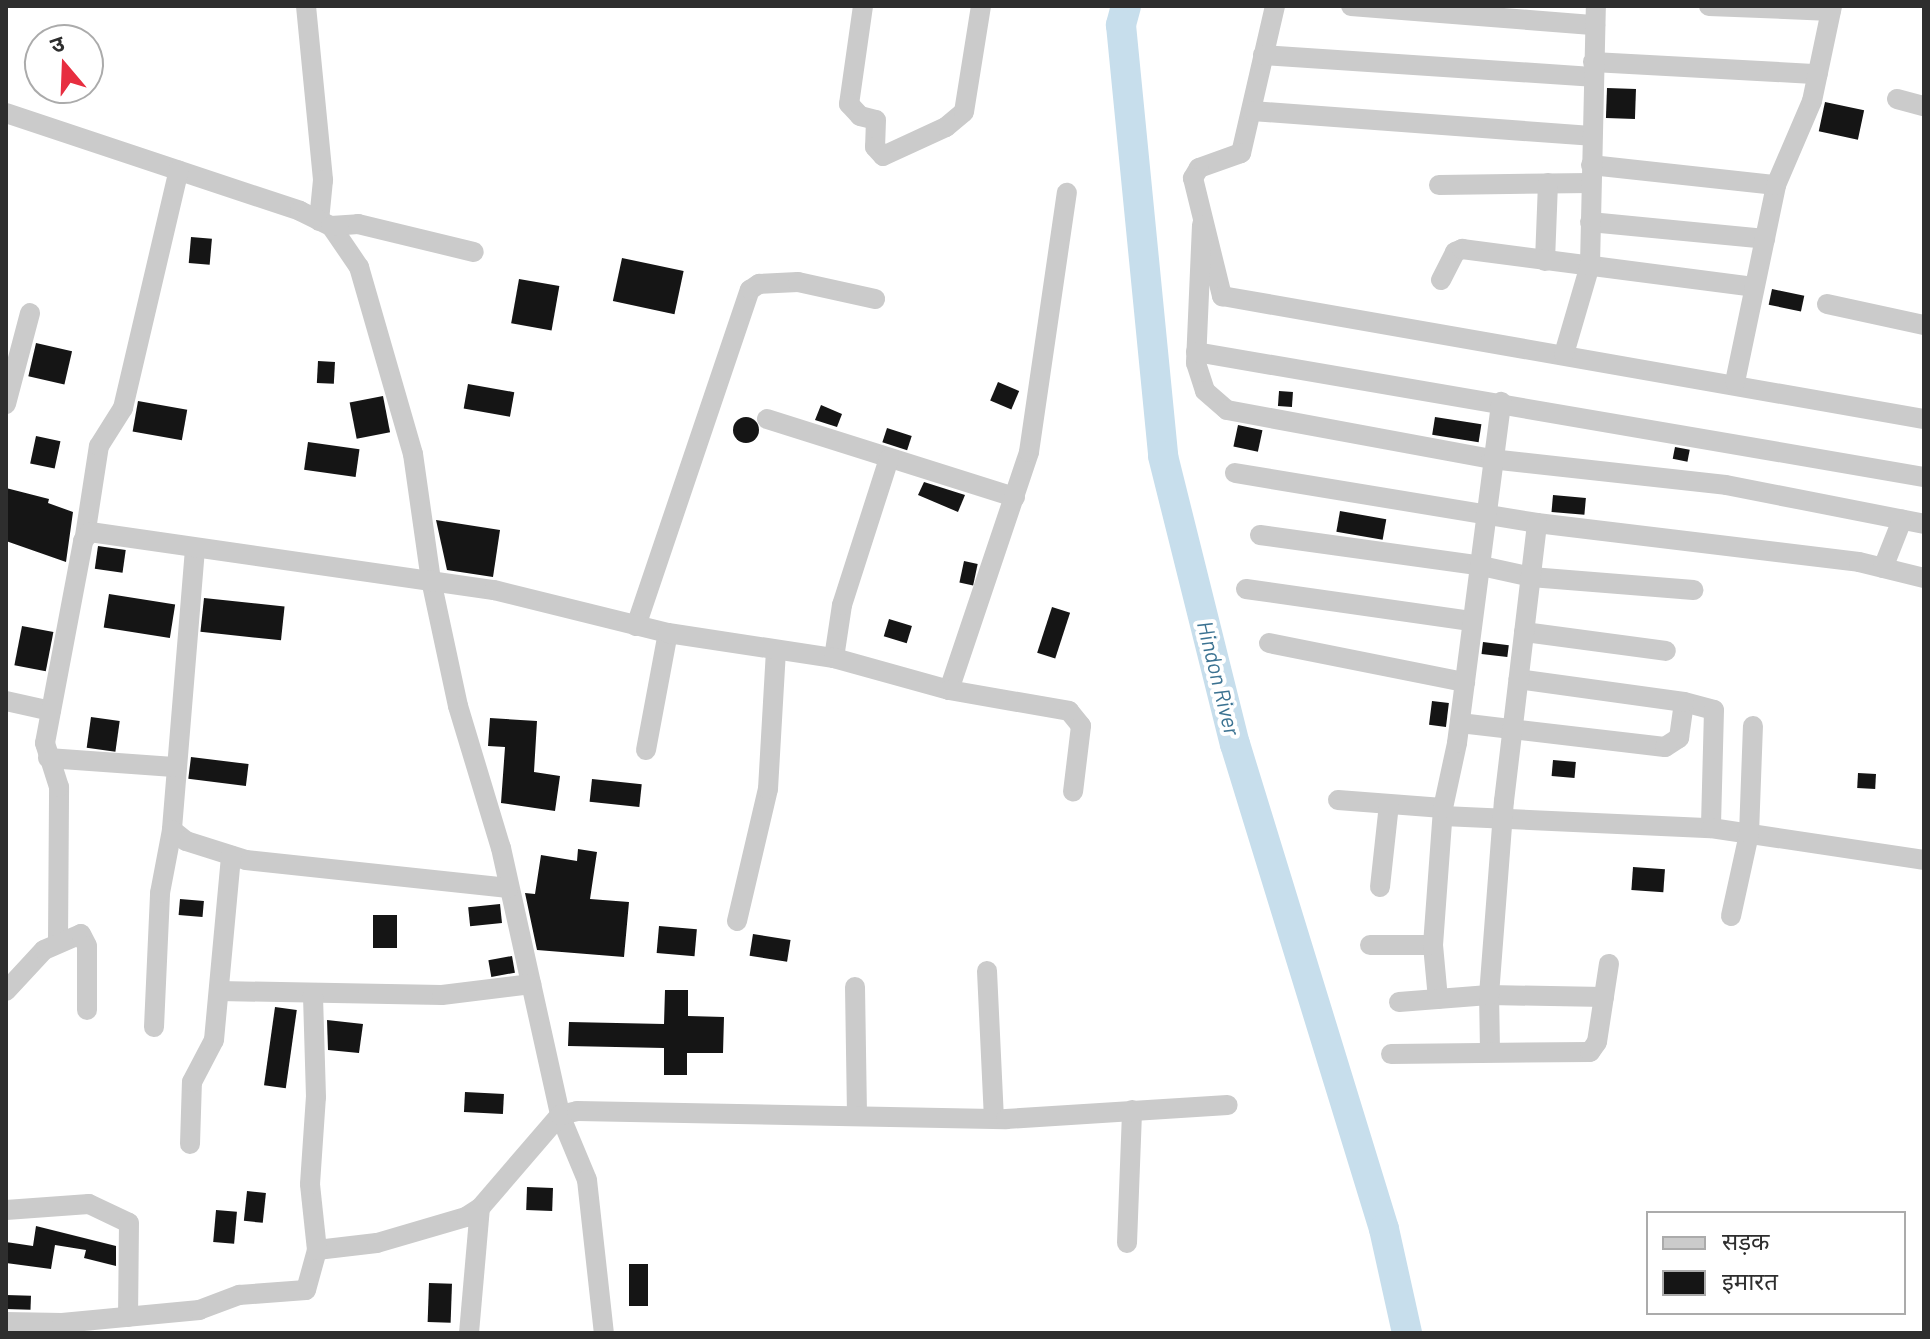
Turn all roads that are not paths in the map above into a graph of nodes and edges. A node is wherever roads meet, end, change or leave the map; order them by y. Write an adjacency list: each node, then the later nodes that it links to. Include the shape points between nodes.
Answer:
1 (306, 6): 25 (street)
2 (863, 6): 3 (street, via 849,104 860,116 876,120 875,147 883,156 946,127 964,112)
3 (981, 6)
4 (1275, 6): 9 (street)
5 (1351, 6): 8 (street)
6 (1709, 6): 7 (street)
7 (1831, 9): 11 (street)
8 (1595, 16): 10 (street)
9 (1263, 55): 10 (street); 14 (street)
10 (1592, 70): 11 (street); 16 (street)
11 (1818, 74): 21 (street)
12 (1897, 99): 13 (street)
13 (1924, 106)
14 (1252, 111): 16 (street); 23 (street, via 1241,153 1199,168 1193,178)
15 (6, 113): 17 (street)
16 (1591, 136): 18 (street)
17 (179, 170): 25 (street); 53 (street, via 123,408 97,454)
18 (1591, 174): 19 (street); 21 (street); 24 (street)
19 (1548, 183): 20 (street); 28 (street)
20 (1439, 185)
21 (1776, 185): 26 (street)
22 (1067, 193): 47 (street, via 1029,452)
23 (1203, 219): 36 (street); 37 (street, via 1216,257 1217,288 1230,299)
24 (1590, 222): 26 (street); 29 (street)
25 (325, 223): 27 (street, via 358,224); 59 (street, via 366,282 413,454)
26 (1765, 239): 31 (street)
27 (474, 252)
28 (1545, 261): 29 (street); 30 (street, via 1462,249)
29 (1590, 265): 31 (street); 37 (street)
30 (1441, 280)
31 (1754, 287): 38 (street)
32 (875, 299): 63 (street, via 798,282 759,284 750,290)
33 (1827, 304): 35 (street)
34 (30, 313): 40 (street)
35 (1924, 325)
36 (1196, 352): 39 (street); 44 (street, via 1205,391 1227,410)
37 (1564, 354): 38 (street, via 1694,381)
38 (1735, 382): 42 (street)
39 (1501, 402): 44 (street); 46 (street)
40 (6, 404)
41 (767, 419): 43 (street)
42 (1924, 419)
43 (889, 459): 47 (street); 69 (street, via 842,605)
44 (1491, 459): 48 (street); 49 (street, via 1726,485)
45 (1235, 473): 48 (street)
46 (1924, 477)
47 (1015, 497): 72 (street)
48 (1485, 513): 50 (street); 55 (street)
49 (1902, 520): 51 (street); 56 (street)
50 (1537, 523): 56 (street, via 1778,550); 57 (street)
51 (1924, 524)
52 (1260, 535): 55 (street)
53 (85, 536): 54 (street, via 101,532); 75 (street)
54 (195, 549): 59 (street); 81 (street)
55 (1477, 565): 57 (street); 62 (street)
56 (1883, 568): 58 (street)
57 (1531, 577): 61 (street); 64 (street)
58 (1924, 578)
59 (431, 580): 63 (street); 93 (street, via 458,706)
60 (1246, 589): 62 (street)
61 (1693, 590)
62 (1471, 621): 71 (street)
63 (636, 626): 65 (street)
64 (1524, 632): 68 (street); 70 (street)
65 (668, 633): 67 (street); 79 (street)
66 (1269, 643): 71 (street)
67 (776, 651): 69 (street); 95 (street, via 768,789)
68 (1666, 651)
69 (834, 658): 72 (street)
70 (1519, 679): 74 (street); 78 (street)
71 (1465, 682): 76 (street)
72 (949, 690): 82 (street, via 1076,715 1081,726)
73 (6, 701): 75 (street)
74 (1684, 702): 78 (street, via 1679,738 1672,746); 87 (street, via 1714,710)
75 (51, 711): 80 (street)
76 (1460, 723): 78 (street); 85 (street)
77 (1753, 726): 89 (street)
78 (1513, 728): 86 (street)
79 (646, 750)
80 (48, 758): 81 (street); 96 (street, via 59,787)
81 (174, 767): 88 (street)
82 (1073, 792)
83 (1338, 800): 84 (street)
84 (1389, 804): 85 (street); 92 (street)
85 (1443, 812): 86 (street); 98 (street)
86 (1502, 819): 87 (street); 106 (street)
87 (1711, 828): 89 (street)
88 (172, 830): 90 (street, via 186,841); 111 (street, via 160,893)
89 (1749, 834): 91 (street); 94 (street)
90 (231, 856): 93 (street); 104 (street)
91 (1924, 860)
92 (1380, 887)
93 (509, 888): 101 (street)
94 (1731, 916)
95 (737, 921)
96 (58, 941): 103 (street); 110 (street, via 73,935 86,939)
97 (1370, 945): 98 (street)
98 (1433, 945): 108 (street)
99 (1609, 964): 107 (street)
100 (987, 971): 118 (street)
101 (531, 984): 105 (street, via 442,995); 116 (street)
102 (855, 987): 117 (street)
103 (6, 991)
104 (219, 991): 105 (street); 119 (street, via 211,1053 192,1082)
105 (313, 993): 123 (street, via 316,1097 310,1184)
106 (1489, 995): 107 (street); 108 (street); 112 (street)
107 (1604, 997): 112 (street, via 1590,1052)
108 (1438, 999): 109 (street)
109 (1399, 1002)
110 (87, 1010)
111 (154, 1027)
112 (1490, 1050): 113 (street)
113 (1391, 1054)
114 (1228, 1105): 115 (street)
115 (1132, 1110): 118 (street); 122 (street)
116 (560, 1115): 117 (street, via 740,1110); 120 (street); 127 (street, via 592,1202)
117 (857, 1115): 118 (street)
118 (994, 1119)
119 (190, 1144)
120 (480, 1208): 123 (street, via 447,1224 377,1243); 126 (street)
121 (6, 1210): 124 (street, via 89,1204 129,1223)
122 (1127, 1243)
123 (317, 1250): 124 (street, via 306,1290 239,1295 199,1310)
124 (128, 1317): 125 (street)
125 (19, 1326)
126 (469, 1333)
127 (604, 1333)

